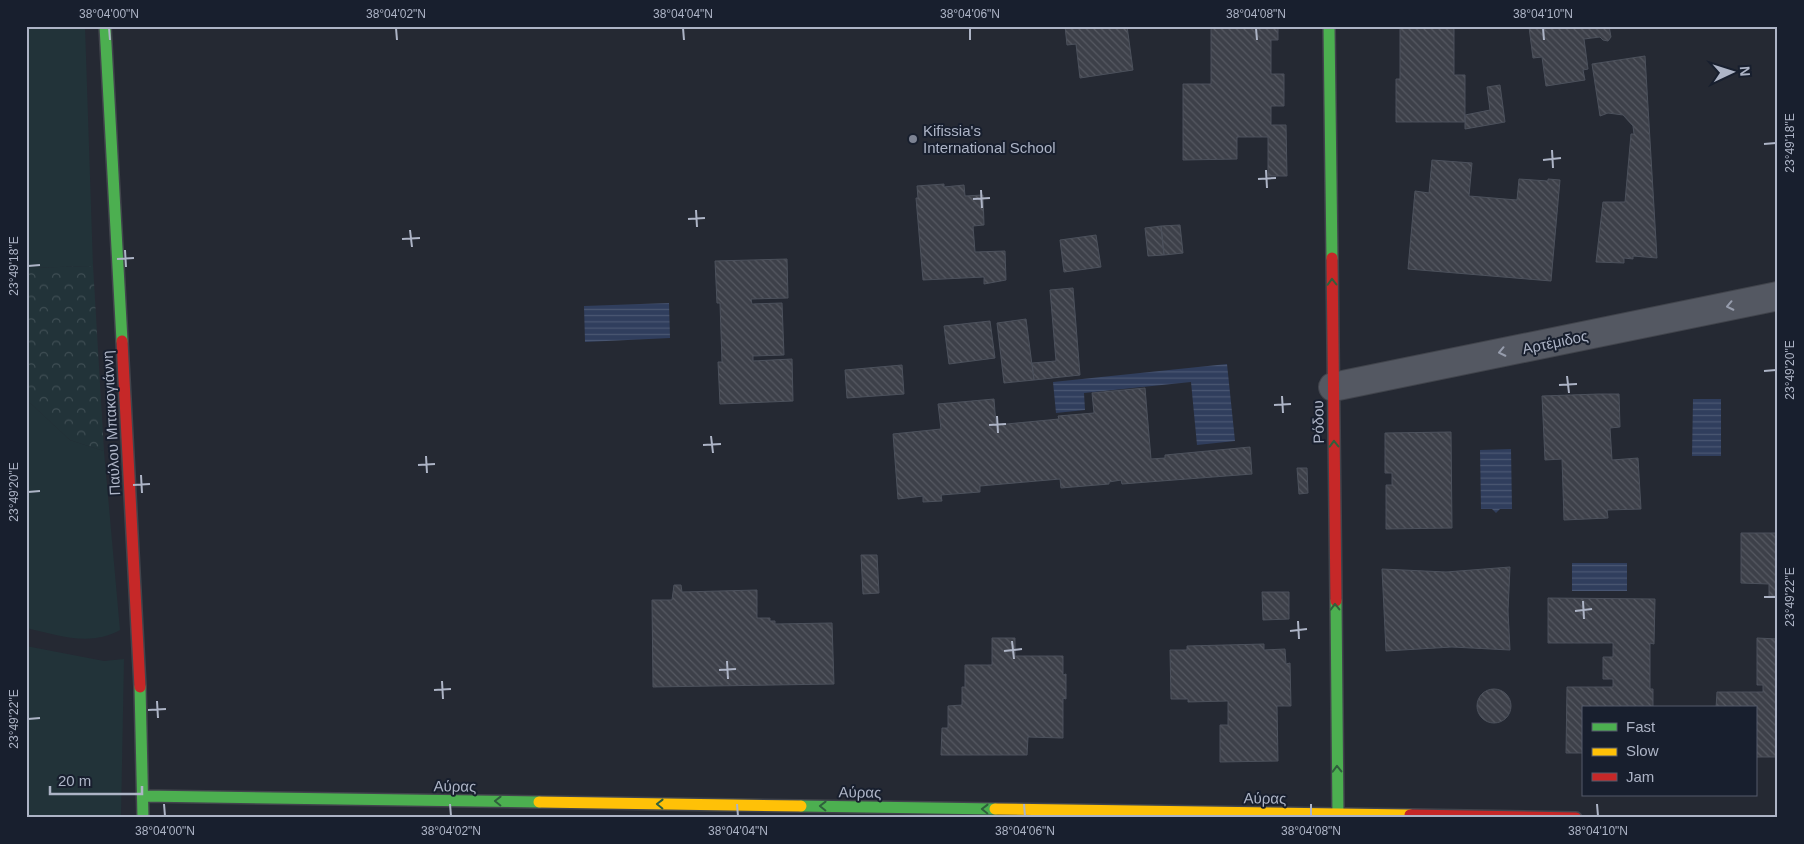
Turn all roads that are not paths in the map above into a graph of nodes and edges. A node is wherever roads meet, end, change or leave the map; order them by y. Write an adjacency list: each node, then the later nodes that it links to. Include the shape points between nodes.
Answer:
1 (105, 26): 5 (street, Παύλου Μπακογιάννη, via 139,658)
2 (1329, 26): 4 (street, Ρόδου, one-way to 2)
3 (1778, 296): 4 (street, Αρτέμιδος, one-way to 4)
4 (1333, 387): 6 (street, Ρόδου, one-way to 4)
5 (143, 796): 6 (street, Αύρας, one-way to 5); 7 (street, Παύλου Μπακογιάννη)
6 (1338, 816): 8 (street, Αύρας)
7 (143, 818)
8 (1576, 818)

